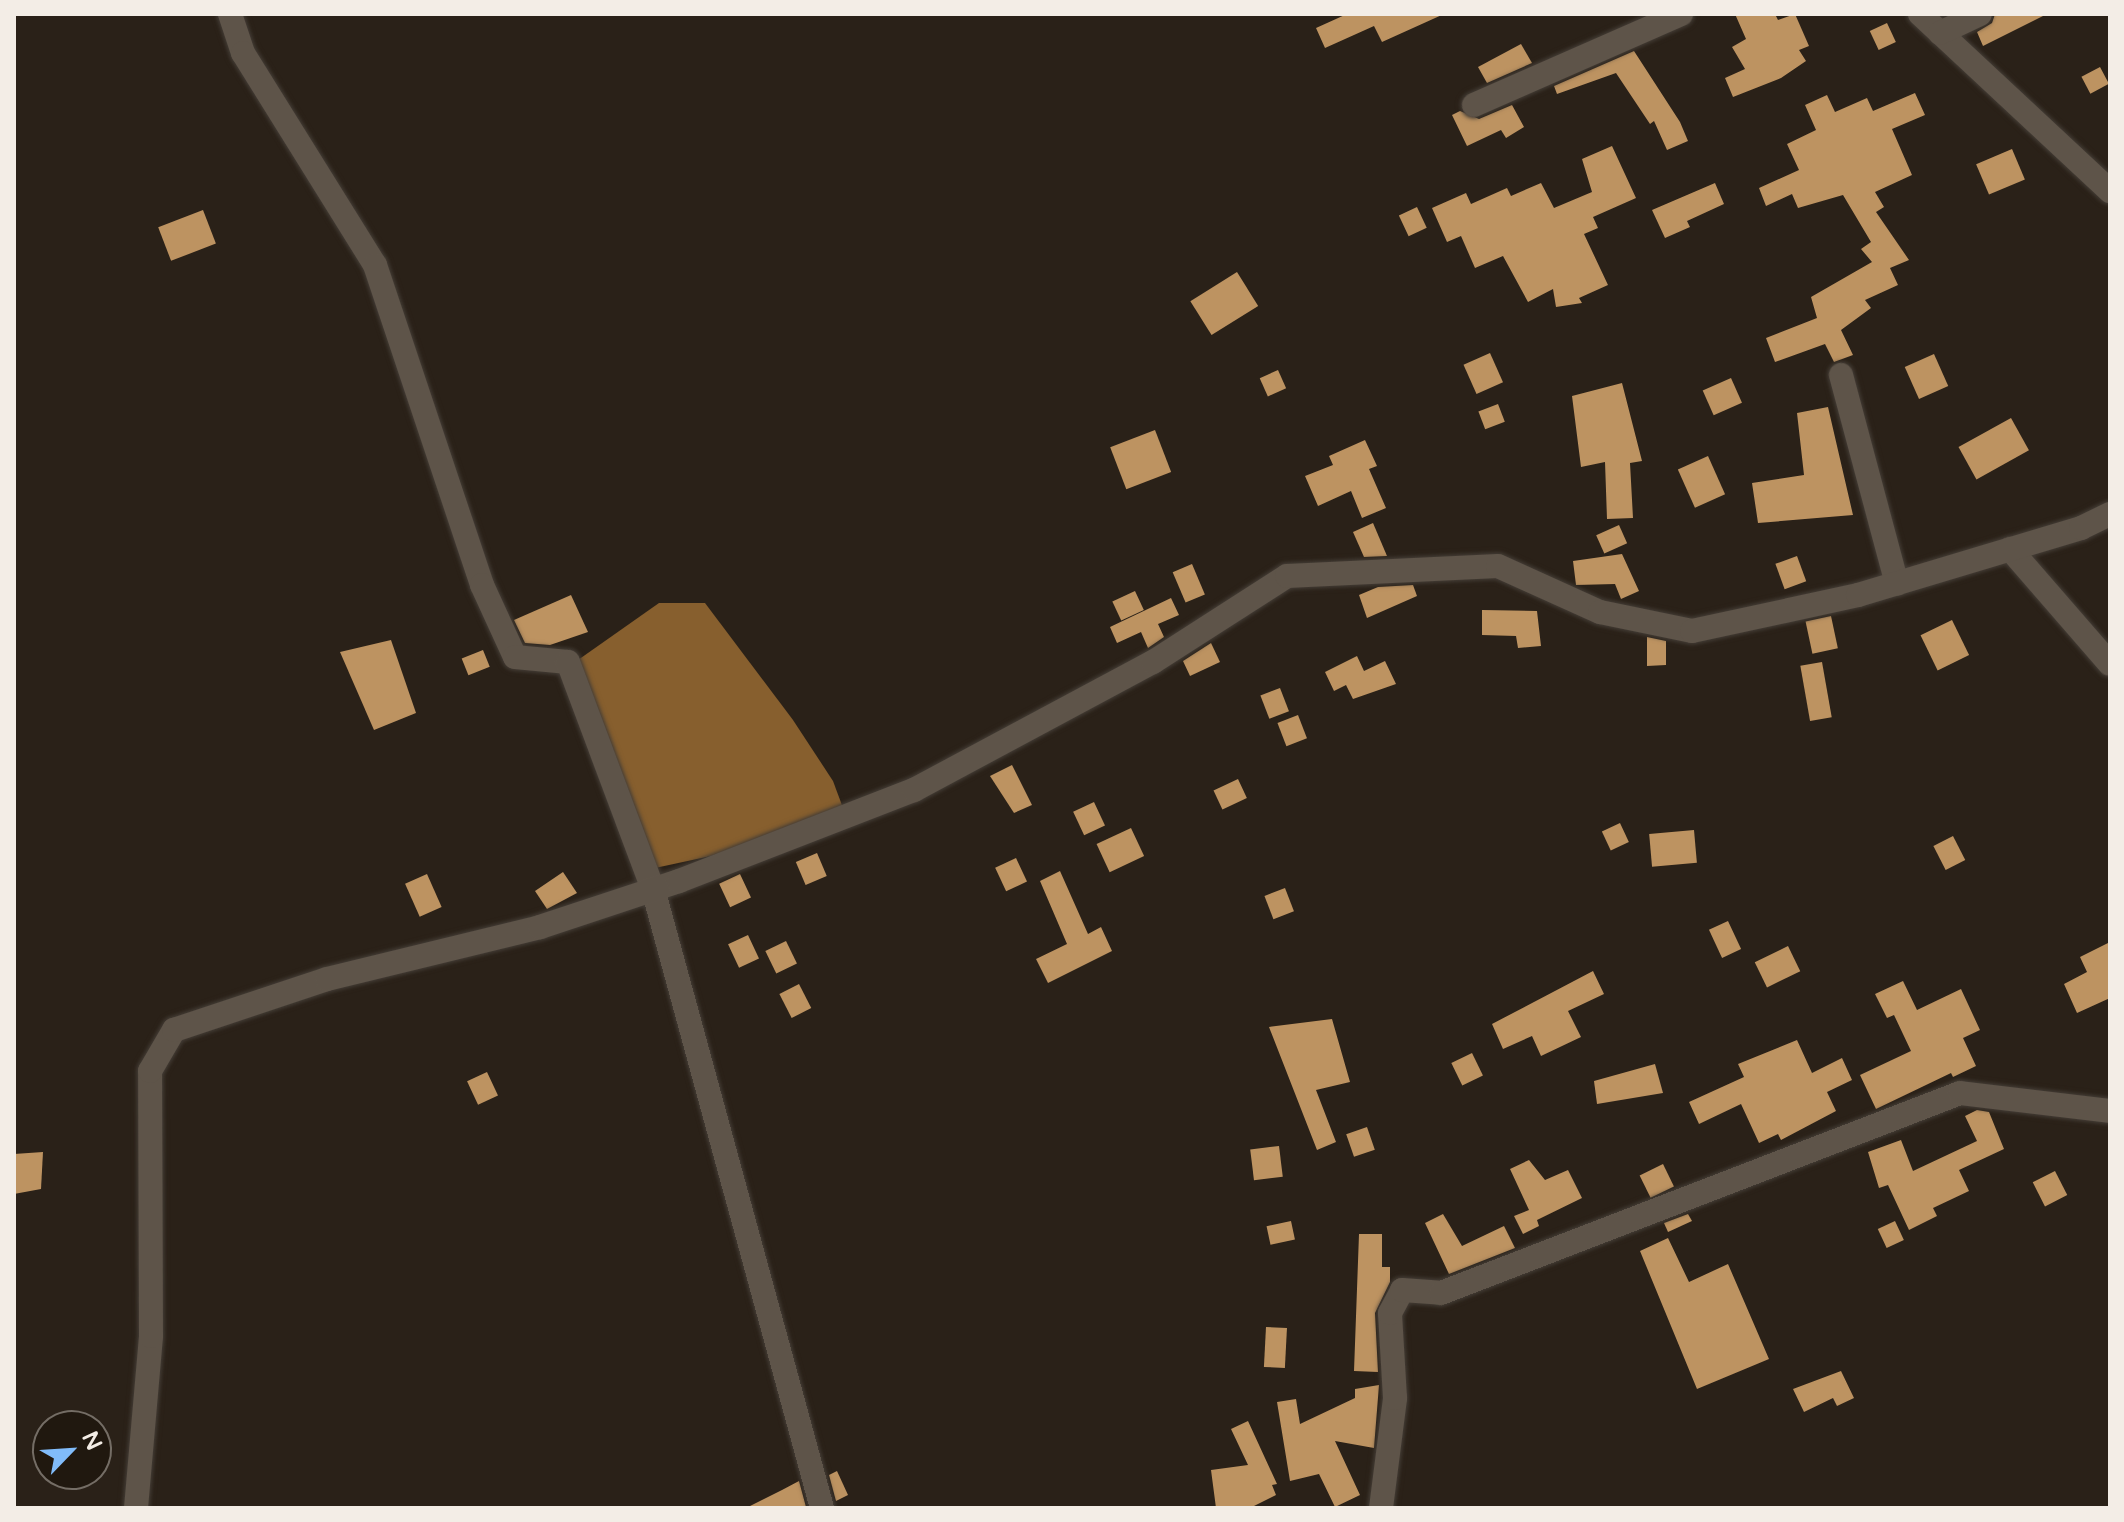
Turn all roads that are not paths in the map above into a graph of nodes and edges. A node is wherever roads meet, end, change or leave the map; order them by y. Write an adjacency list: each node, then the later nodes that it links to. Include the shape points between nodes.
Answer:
1 (230, 14): 13 (street, via 243,53 375,265 482,585 515,657 568,662)
2 (1681, 14): 6 (street)
3 (1920, 14): 5 (street)
4 (1980, 14): 5 (street)
5 (1940, 33): 7 (street)
6 (1474, 105)
7 (2110, 191)
8 (1841, 375): 11 (street)
9 (2110, 514): 10 (street)
10 (2010, 549): 11 (street); 12 (street)
11 (1897, 584): 13 (street, via 1692,631 1600,612 1498,566 1287,576 1153,662 914,790)
12 (2110, 664)
13 (653, 889): 15 (street, via 540,927 327,979 174,1030 150,1071 151,1336); 16 (street)
14 (2110, 1111): 17 (street, via 1960,1093 1441,1293 1402,1290 1390,1313 1395,1398)
15 (136, 1508)
16 (822, 1508)
17 (1381, 1508)

